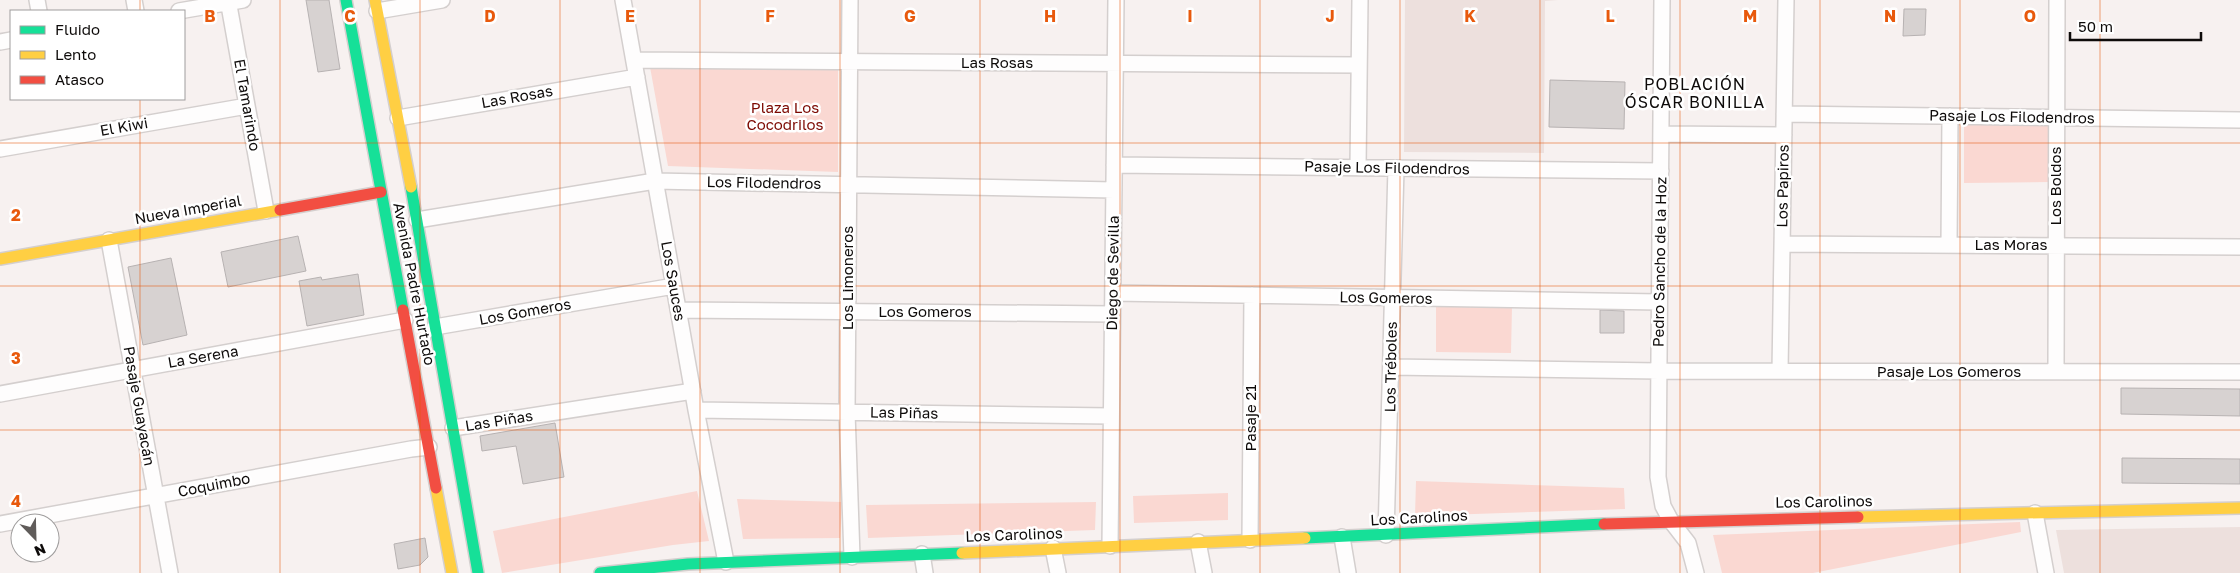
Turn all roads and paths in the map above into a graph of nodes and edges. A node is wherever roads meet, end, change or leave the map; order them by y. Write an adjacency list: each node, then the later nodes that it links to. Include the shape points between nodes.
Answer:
1 (346, 0): 34 (street, Avenida Padre Hurtado)
2 (442, 0): 11 (street)
3 (623, 0): 13 (street, Los Sauces)
4 (850, 0): 14 (street, Los Limoneros)
5 (1116, 0): 15 (street, Diego de Sevilla)
6 (1360, 0): 16 (street)
7 (1662, 0): 24 (street, Pedro Sancho de la Hoz)
8 (1786, 0): 19 (street, Los Papiros)
9 (2057, 0): 22 (street, Los Boldos)
10 (233, 1): 12 (street); 18 (street, El Tamarindo)
11 (376, 6): 21 (street, Avenida Padre Hurtado)
12 (184, 10)
13 (634, 60): 14 (street, Las Rosas); 17 (street, Los Sauces)
14 (849, 62): 15 (street, Las Rosas); 32 (street, Los Limoneros)
15 (1115, 64): 16 (street, Las Rosas); 27 (street, Diego de Sevilla)
16 (1359, 65): 28 (street)
17 (637, 77): 21 (street, Las Rosas); 31 (street, Los Sauces)
18 (247, 106): 26 (street, El Kiwi); 35 (street, El Tamarindo)
19 (1784, 114): 20 (street, Pasaje Los Filodendros); 25 (street, Los Papiros)
20 (1950, 116): 22 (street, Pasaje Los Filodendros); 39 (street)
21 (398, 118): 36 (street, Avenida Padre Hurtado)
22 (2056, 118): 23 (street, Pasaje Los Filodendros); 40 (street, Los Boldos)
23 (2240, 120)
24 (1661, 134): 25 (street); 30 (street, Pedro Sancho de la Hoz)
25 (1784, 135): 38 (street, Los Papiros)
26 (0, 149)
27 (1114, 165): 28 (street, Pasaje Los Filodendros); 33 (street, Diego de Sevilla)
28 (1358, 168): 29 (street, Pasaje Los Filodendros)
29 (1396, 168): 30 (street, Pasaje Los Filodendros); 46 (street, Los Tréboles)
30 (1661, 171): 47 (street, Pedro Sancho de la Hoz)
31 (655, 181): 32 (street, Los Filodendros); 36 (street, Los Filodendros); 43 (street, Los Sauces)
32 (848, 185): 33 (street, Los Filodendros); 49 (street, Los Limoneros)
33 (1114, 190): 44 (street, Diego de Sevilla)
34 (381, 192): 35 (street, Nueva Imperial); 51 (street, Avenida Padre Hurtado)
35 (266, 211): 37 (street, Nueva Imperial)
36 (417, 220): 52 (street, Avenida Padre Hurtado)
37 (109, 240): 42 (street, Nueva Imperial); 54 (street, Pasaje Guayacán)
38 (1782, 244): 39 (street, Las Moras); 56 (street, Los Papiros)
39 (1949, 245): 40 (street, Las Moras)
40 (2056, 246): 41 (street, Las Moras); 57 (street, Los Boldos)
41 (2240, 247)
42 (0, 260)
43 (674, 286): 48 (street, Los Sauces); 52 (street, Los Gomeros)
44 (1112, 293): 45 (street, Los Gomeros); 50 (street, Diego de Sevilla)
45 (1252, 295): 46 (street, Los Gomeros); 73 (street, Pasaje 21)
46 (1393, 298): 47 (street, Los Gomeros); 53 (street, Los Tréboles)
47 (1659, 302): 55 (street, Pedro Sancho de la Hoz)
48 (678, 310): 49 (street, Los Gomeros); 59 (street, Los Sauces)
49 (848, 312): 50 (street, Los Gomeros); 62 (street, Los Limoneros)
50 (1112, 314): 63 (street, Diego de Sevilla)
51 (405, 320): 54 (street, La Serena); 65 (street, Avenida Padre Hurtado)
52 (435, 327): 64 (street, Avenida Padre Hurtado)
53 (1391, 368): 55 (street); 71 (street, Los Tréboles)
54 (133, 370): 60 (street, La Serena); 66 (street, Pasaje Guayacán)
55 (1659, 371): 56 (street, Pasaje Los Gomeros); 69 (street, Pedro Sancho de la Hoz, via 1658,477 1663,506)
56 (1780, 371): 57 (street, Pasaje Los Gomeros)
57 (2056, 372): 58 (street, Pasaje Los Gomeros)
58 (2240, 372)
59 (693, 391): 61 (street, Los Sauces); 64 (street, Las Piñas)
60 (0, 394)
61 (696, 410): 62 (street, Las Piñas); 79 (street, Los Sauces)
62 (847, 412): 63 (street, Las Piñas); 78 (street, Los Limoneros)
63 (1111, 416): 75 (street, Diego de Sevilla)
64 (453, 428): 83 (street, Avenida Padre Hurtado)
65 (429, 447): 66 (street, Coquimbo); 82 (street, Avenida Padre Hurtado)
66 (156, 496): 70 (street, Coquimbo); 81 (street, Pasaje Guayacán)
67 (2240, 508): 68 (street, Los Carolinos)
68 (2035, 513): 69 (street, Los Carolinos); 90 (street)
69 (1671, 521): 71 (street, Los Carolinos); 89 (street, Pedro Sancho de la Hoz, via 1688,543)
70 (0, 524)
71 (1386, 535): 72 (street, Los Carolinos)
72 (1342, 537): 73 (street, Los Carolinos); 88 (street)
73 (1250, 540): 74 (street, Los Carolinos)
74 (1198, 542): 75 (street, Los Carolinos); 87 (street)
75 (1110, 546): 76 (street, Los Carolinos)
76 (1053, 548): 77 (street, Los Carolinos); 86 (street)
77 (922, 554): 78 (street, Los Carolinos); 85 (street)
78 (852, 557): 80 (street, Los Carolinos)
79 (726, 562): 80 (street, Los Carolinos); 84 (street, Los Carolinos)
80 (778, 567)
81 (170, 573)
82 (452, 573)
83 (478, 573)
84 (600, 573)
85 (926, 573)
86 (1058, 573)
87 (1204, 573)
88 (1348, 573)
89 (1696, 573)
90 (2046, 573)

